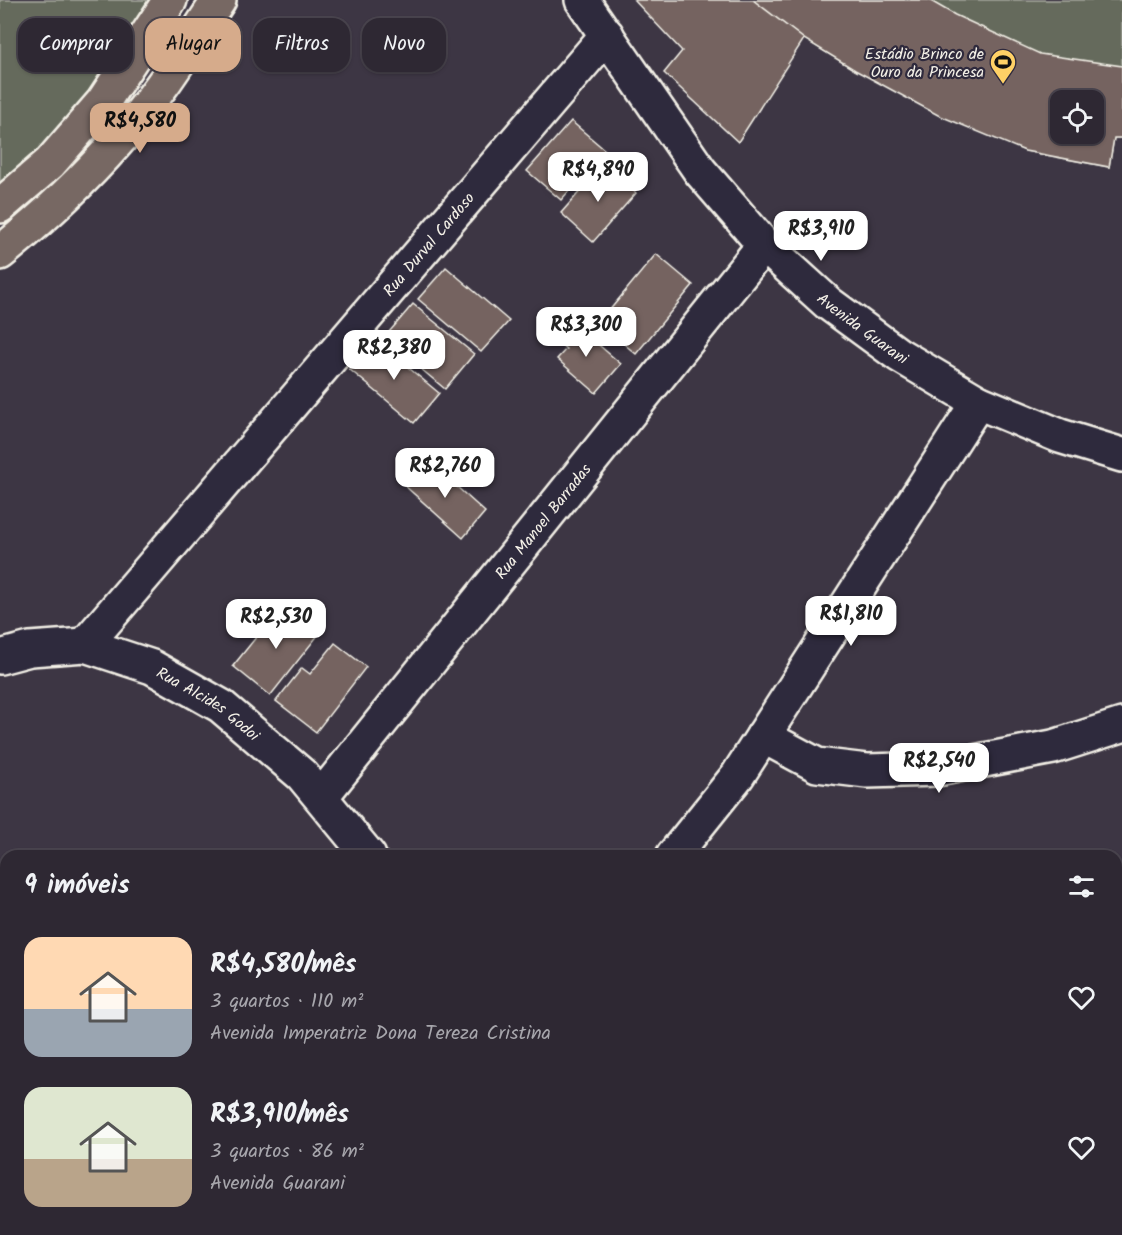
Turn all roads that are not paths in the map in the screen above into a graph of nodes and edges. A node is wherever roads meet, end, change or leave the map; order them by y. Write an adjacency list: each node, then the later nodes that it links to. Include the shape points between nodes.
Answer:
1 (170, 0): 5 (main road, via 103,102 50,163)
2 (219, 0): 7 (main road, via 118,142 48,212)
3 (582, 0): 4 (street, Avenida Guarani)
4 (607, 35): 6 (street, Avenida Guarani, via 700,171); 10 (street, Rua Durval Cardoso)
5 (0, 206)
6 (764, 245): 8 (street, Avenida Guarani, via 828,303 899,355); 14 (street, Rua Manoel Barradas)
7 (0, 253)
8 (978, 402): 9 (street, Avenida Guarani, via 1060,436); 13 (street)
9 (1122, 455)
10 (85, 645): 11 (street, Rua Alcides Godoi, via 30,649); 14 (street, Rua Alcides Godoi, via 152,667 221,706 302,775)
11 (0, 657)
12 (1122, 725): 13 (street, via 1053,747 937,769 867,771 817,765)
13 (763, 736): 16 (street, via 738,775)
14 (321, 797): 15 (street, Rua Alcides Godoi)
15 (364, 850)
16 (678, 850)

